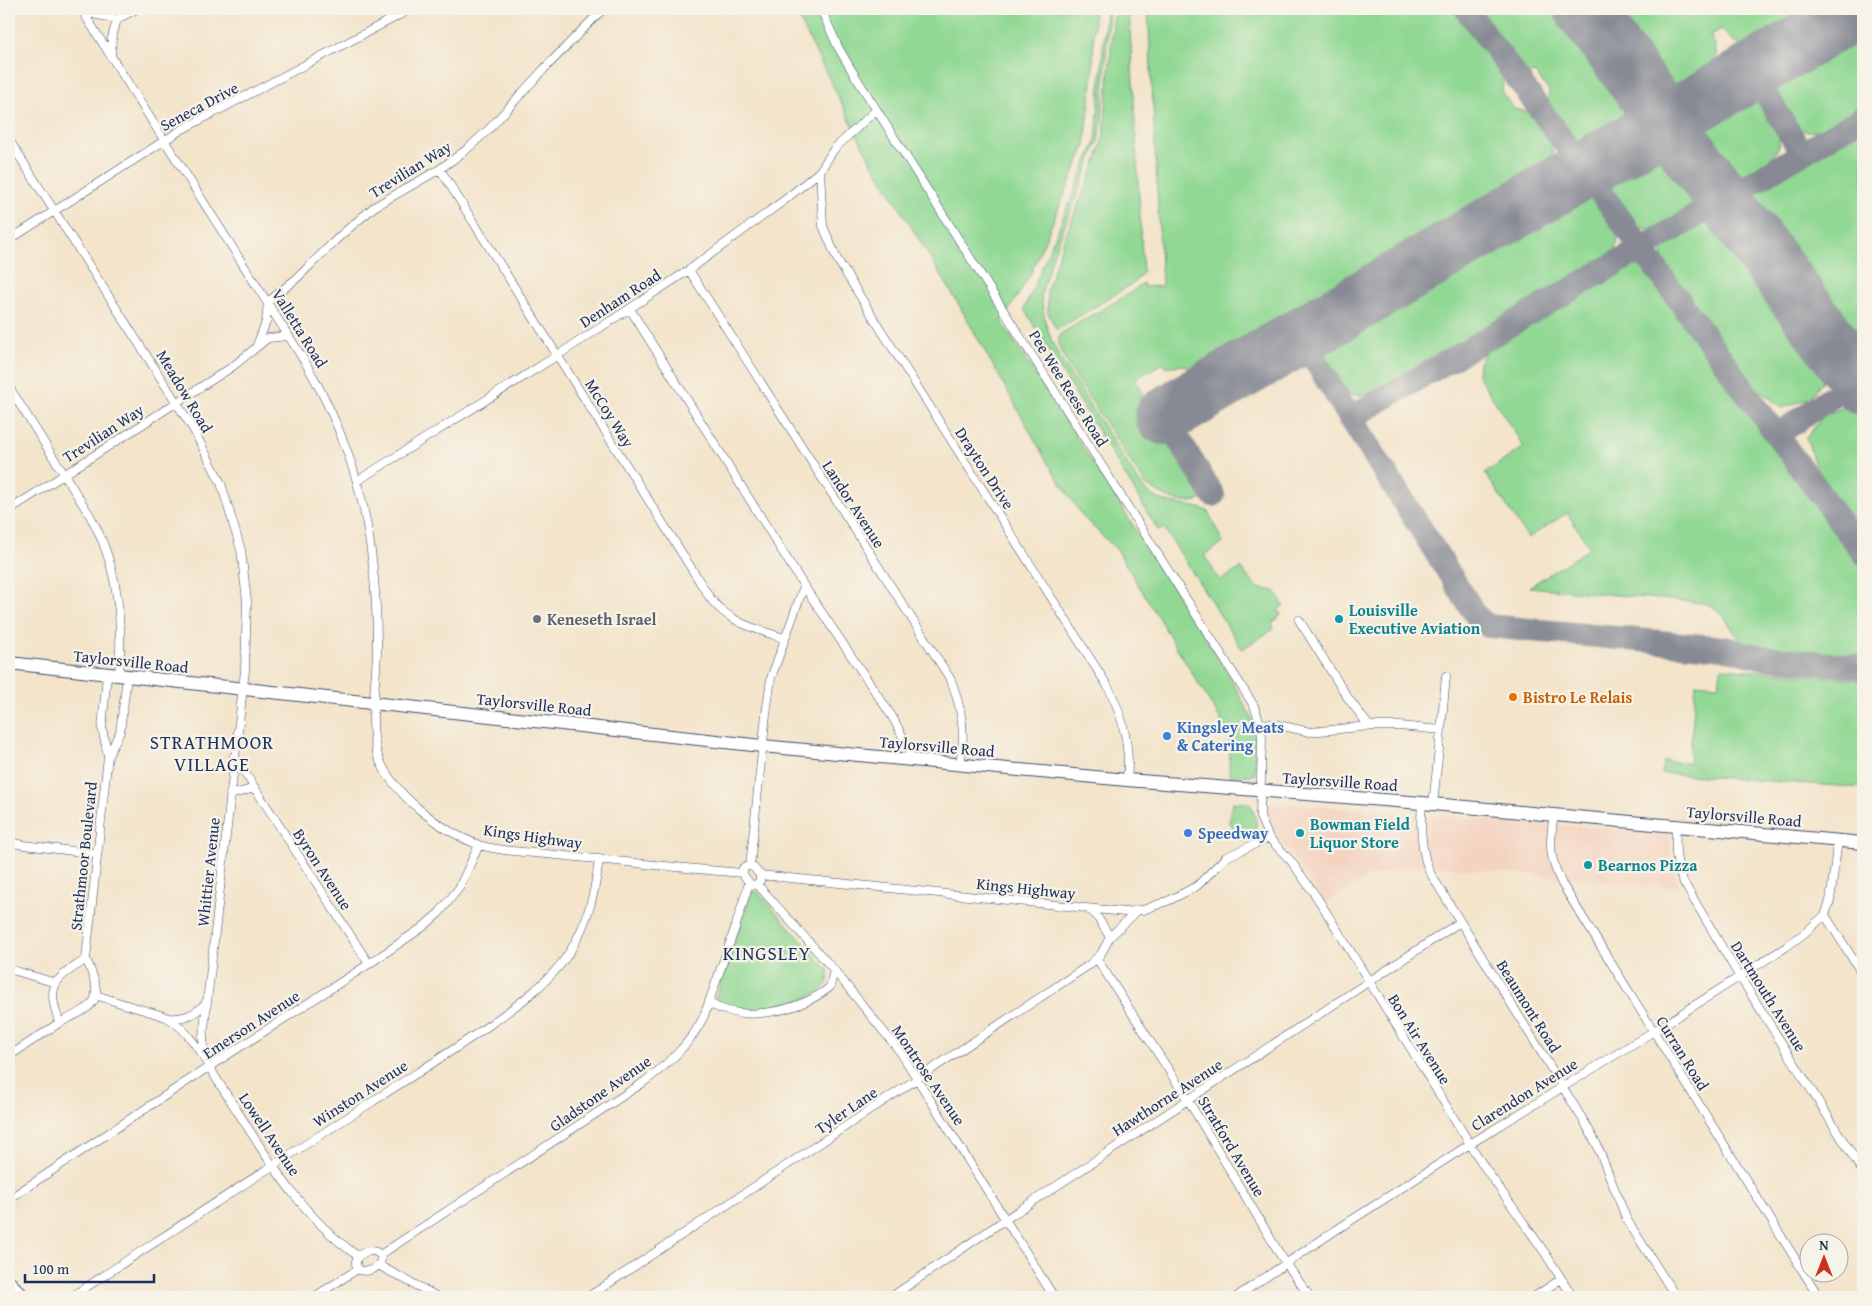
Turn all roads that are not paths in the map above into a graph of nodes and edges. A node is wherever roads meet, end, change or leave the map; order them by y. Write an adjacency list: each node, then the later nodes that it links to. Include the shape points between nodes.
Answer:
1 (137, 9): 6 (street)
2 (411, 9): 10 (street, Seneca Drive)
3 (603, 9): 11 (street, Trevilian Way, via 489,129)
4 (821, 9): 8 (street, Pee Wee Reese Road, via 838,47)
5 (82, 11): 6 (street); 7 (street, Valletta Road)
6 (117, 19): 7 (street)
7 (111, 59): 10 (street, Valletta Road)
8 (876, 110): 12 (street, Denham Road, via 834,149); 34 (street, Pee Wee Reese Road, via 1254,706)
9 (9, 140): 13 (street, Meadow Road)
10 (164, 140): 13 (street, Seneca Drive); 16 (street, Valletta Road)
11 (440, 169): 16 (street, Trevilian Way, via 374,207); 20 (street, McCoy Way)
12 (820, 171): 15 (street, Denham Road); 42 (street, Drayton Drive, via 823,226 837,259 1118,706 1126,738)
13 (54, 211): 14 (street, Seneca Drive); 22 (street, Meadow Road)
14 (9, 240)
15 (689, 270): 17 (street, Denham Road); 41 (street, Landor Avenue, via 951,680 963,718)
16 (268, 302): 18 (street, Valletta Road); 19 (street, via 266,322)
17 (630, 309): 20 (street, Denham Road); 26 (street)
18 (288, 336): 19 (street, Trevilian Way, via 268,338); 24 (street, Valletta Road, via 320,386 343,438)
19 (256, 345): 22 (street, Trevilian Way, via 232,367)
20 (558, 355): 24 (street, Denham Road); 28 (street, McCoy Way, via 715,604 748,627)
21 (9, 388): 23 (street)
22 (176, 402): 23 (street, Trevilian Way); 32 (street, Meadow Road, via 221,483 237,535 247,601)
23 (64, 474): 25 (street, Trevilian Way); 30 (street, via 98,529 108,552 120,619)
24 (357, 481): 33 (street, Valletta Road, via 374,568 377,648)
25 (9, 510)
26 (804, 586): 28 (street); 40 (street, via 892,718)
27 (1299, 620): 35 (street)
28 (784, 638): 37 (street, via 771,678)
29 (9, 663): 30 (main road, Taylorsville Road)
30 (118, 676): 32 (main road, Taylorsville Road); 38 (street, Strathmoor Boulevard, via 120,732); 38 (street, Strathmoor Boulevard, via 102,728)
31 (1446, 676): 36 (street, Beaumont Road)
32 (242, 689): 33 (main road, Taylorsville Road); 39 (street, Whittier Avenue)
33 (374, 704): 37 (main road, Taylorsville Road); 53 (street, Kings Highway, via 376,749 392,780 408,799 437,822)
34 (1260, 723): 35 (street, via 1310,732); 44 (street, Pee Wee Reese Road)
35 (1369, 726): 36 (street)
36 (1441, 730): 46 (street, Beaumont Road)
37 (762, 746): 40 (main road, Taylorsville Road); 56 (street)
38 (108, 756): 54 (street, Strathmoor Boulevard)
39 (234, 756): 43 (street, Byron Avenue); 45 (street, Whittier Avenue)
40 (912, 760): 41 (main road, Taylorsville Road)
41 (960, 764): 42 (main road, Taylorsville Road)
42 (1127, 780): 44 (main road, Taylorsville Road)
43 (255, 788): 45 (street); 67 (street, Byron Avenue)
44 (1261, 791): 46 (main road, Taylorsville Road); 49 (street, Bon Air Avenue, via 1260,817)
45 (230, 795): 77 (street, Whittier Avenue)
46 (1427, 804): 47 (main road, Taylorsville Road); 63 (street, Beaumont Road, via 1421,828 1426,863)
47 (1554, 815): 48 (main road, Taylorsville Road); 81 (street, Curran Road, via 1550,842 1555,869)
48 (1676, 826): 50 (main road, Taylorsville Road); 70 (street, Dartmouth Avenue, via 1679,873)
49 (1269, 838): 61 (street, Kings Highway, via 1226,857 1206,878 1184,893 1158,906); 72 (street, Bon Air Avenue, via 1301,875)
50 (1838, 840): 52 (main road, Taylorsville Road); 62 (street, via 1830,901)
51 (9, 842): 54 (street)
52 (1863, 843)
53 (479, 845): 55 (street, Kings Highway); 67 (street, Emerson Avenue, via 459,888 439,913)
54 (97, 854): 65 (street, Strathmoor Boulevard)
55 (599, 859): 57 (street, Kings Highway); 89 (street, Winston Avenue, via 594,891 583,926 551,976 469,1040)
56 (750, 866): 57 (street, via 743,868); 58 (street)
57 (742, 873): 59 (street, Montrose Avenue)
58 (760, 875): 59 (street, Gladstone Avenue, via 760,881); 60 (street, Kings Highway)
59 (753, 884): 69 (street, Montrose Avenue); 78 (street, Gladstone Avenue)
60 (1086, 908): 61 (street, Kings Highway, via 1124,912); 64 (street, via 1096,915)
61 (1138, 910): 64 (street, Tyler Lane)
62 (1825, 915): 70 (street, Clarendon Avenue, via 1786,947); 71 (street)
63 (1460, 922): 72 (street, Hawthorne Avenue); 86 (street, Beaumont Road)
64 (1110, 937): 66 (street, Tyler Lane)
65 (86, 959): 73 (street, via 63,974); 76 (street, via 94,977)
66 (1097, 959): 85 (street, Tyler Lane); 87 (street, Stratford Avenue)
67 (369, 964): 84 (street, Emerson Avenue)
68 (9, 969): 73 (street)
69 (834, 970): 74 (street); 75 (street, Montrose Avenue)
70 (1740, 975): 81 (street, Clarendon Avenue); 90 (street, Dartmouth Avenue)
71 (1863, 975)
72 (1369, 981): 87 (street, Hawthorne Avenue); 88 (street, Bon Air Avenue)
73 (56, 983): 80 (street, via 53,995)
74 (830, 987): 75 (street); 78 (street, via 803,1004 774,1011 733,1011)
75 (849, 988): 85 (street, Montrose Avenue)
76 (96, 995): 79 (street, Lowell Avenue); 80 (street, via 83,1012)
77 (208, 1000): 79 (street, Lowell Avenue, via 189,1016); 83 (street, Whittier Avenue, via 203,1036)
78 (709, 1003): 93 (street, Gladstone Avenue, via 698,1028 685,1046 656,1073)
79 (168, 1018): 83 (street, Lowell Avenue, via 184,1030)
80 (59, 1023): 82 (street)
81 (1654, 1030): 86 (street, Clarendon Avenue); 112 (street, Curran Road)
82 (9, 1056)
83 (204, 1058): 84 (street, Lowell Avenue)
84 (209, 1067): 89 (street, Lowell Avenue); 91 (street, Emerson Avenue)
85 (917, 1078): 92 (street, Montrose Avenue); 104 (street, Tyler Lane)
86 (1563, 1086): 88 (street, Clarendon Avenue); 111 (street, Beaumont Road, via 1597,1145 1627,1220)
87 (1188, 1100): 92 (street, Hawthorne Avenue); 95 (street, Stratford Avenue)
88 (1470, 1144): 95 (street, Clarendon Avenue); 98 (street, Bon Air Avenue)
89 (273, 1165): 94 (street, Lowell Avenue, via 313,1218); 101 (street, Winston Avenue)
90 (1863, 1172)
91 (9, 1199)
92 (1006, 1219): 105 (street, Hawthorne Avenue); 106 (street, Montrose Avenue)
93 (380, 1255): 94 (street, via 367,1251); 96 (street)
94 (358, 1256): 97 (street, via 355,1263)
95 (1287, 1263): 107 (street, Clarendon Avenue); 108 (street, Stratford Avenue)
96 (378, 1265): 97 (street, via 363,1271); 103 (street)
97 (358, 1269): 102 (street)
98 (1561, 1279): 109 (street); 110 (street, Bon Air Avenue)
99 (9, 1282): 100 (main road)
100 (24, 1297)
101 (71, 1297)
102 (314, 1297)
103 (438, 1297)
104 (588, 1297)
105 (891, 1297)
106 (1054, 1297)
107 (1236, 1297)
108 (1310, 1297)
109 (1534, 1297)
110 (1573, 1297)
111 (1676, 1297)
112 (1819, 1297)

